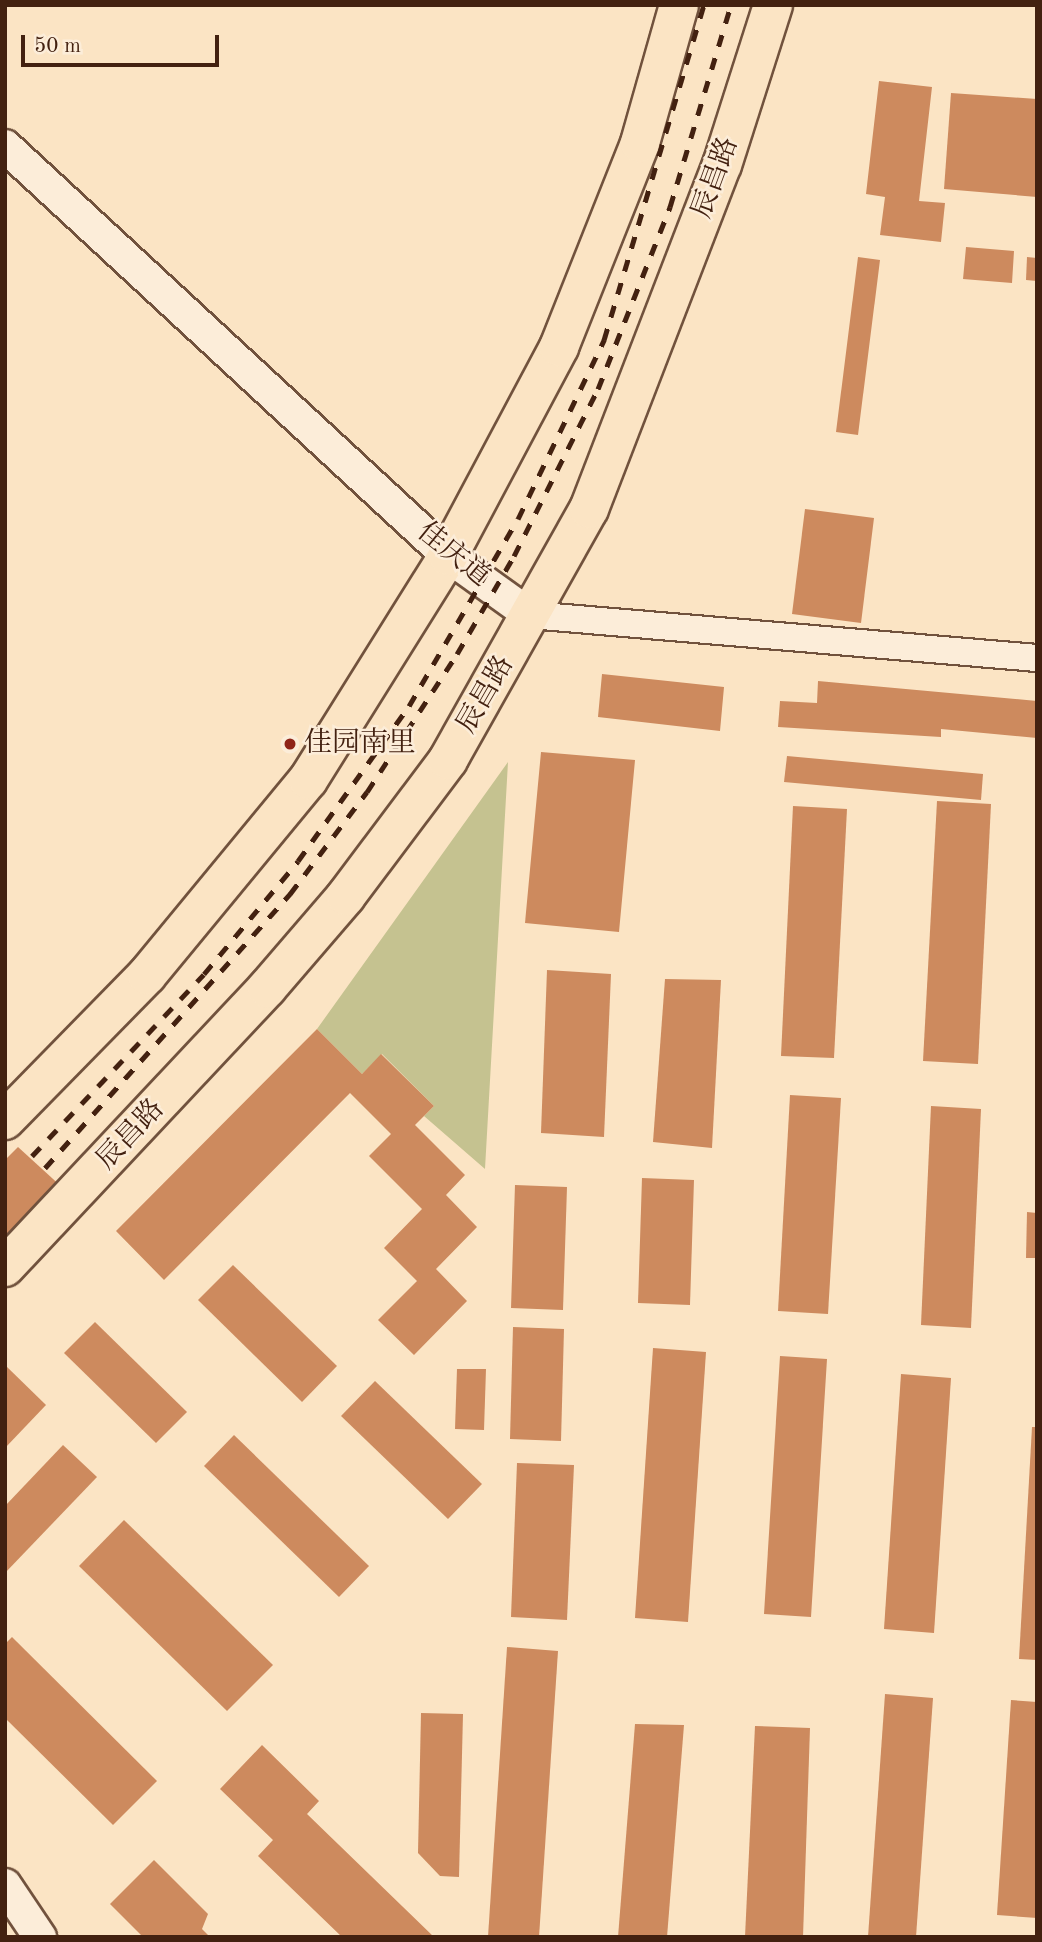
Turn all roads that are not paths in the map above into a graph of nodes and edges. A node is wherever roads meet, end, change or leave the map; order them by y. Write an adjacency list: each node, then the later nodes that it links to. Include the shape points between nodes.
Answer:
1 (679, 5): 4 (main road, via 640,143 559,346)
2 (774, 5): 5 (main road, 辰昌路, via 722,165 594,496)
3 (5, 146): 4 (street, 佳庆道)
4 (448, 556): 5 (street, 佳庆道); 7 (main road, via 308,780 147,975)
5 (530, 615): 6 (street); 8 (main road, 辰昌路, via 448,760 346,896 249,1007)
6 (1037, 658)
7 (5, 1121)
8 (5, 1267)
9 (5, 1885): 10 (street)
10 (40, 1937)

